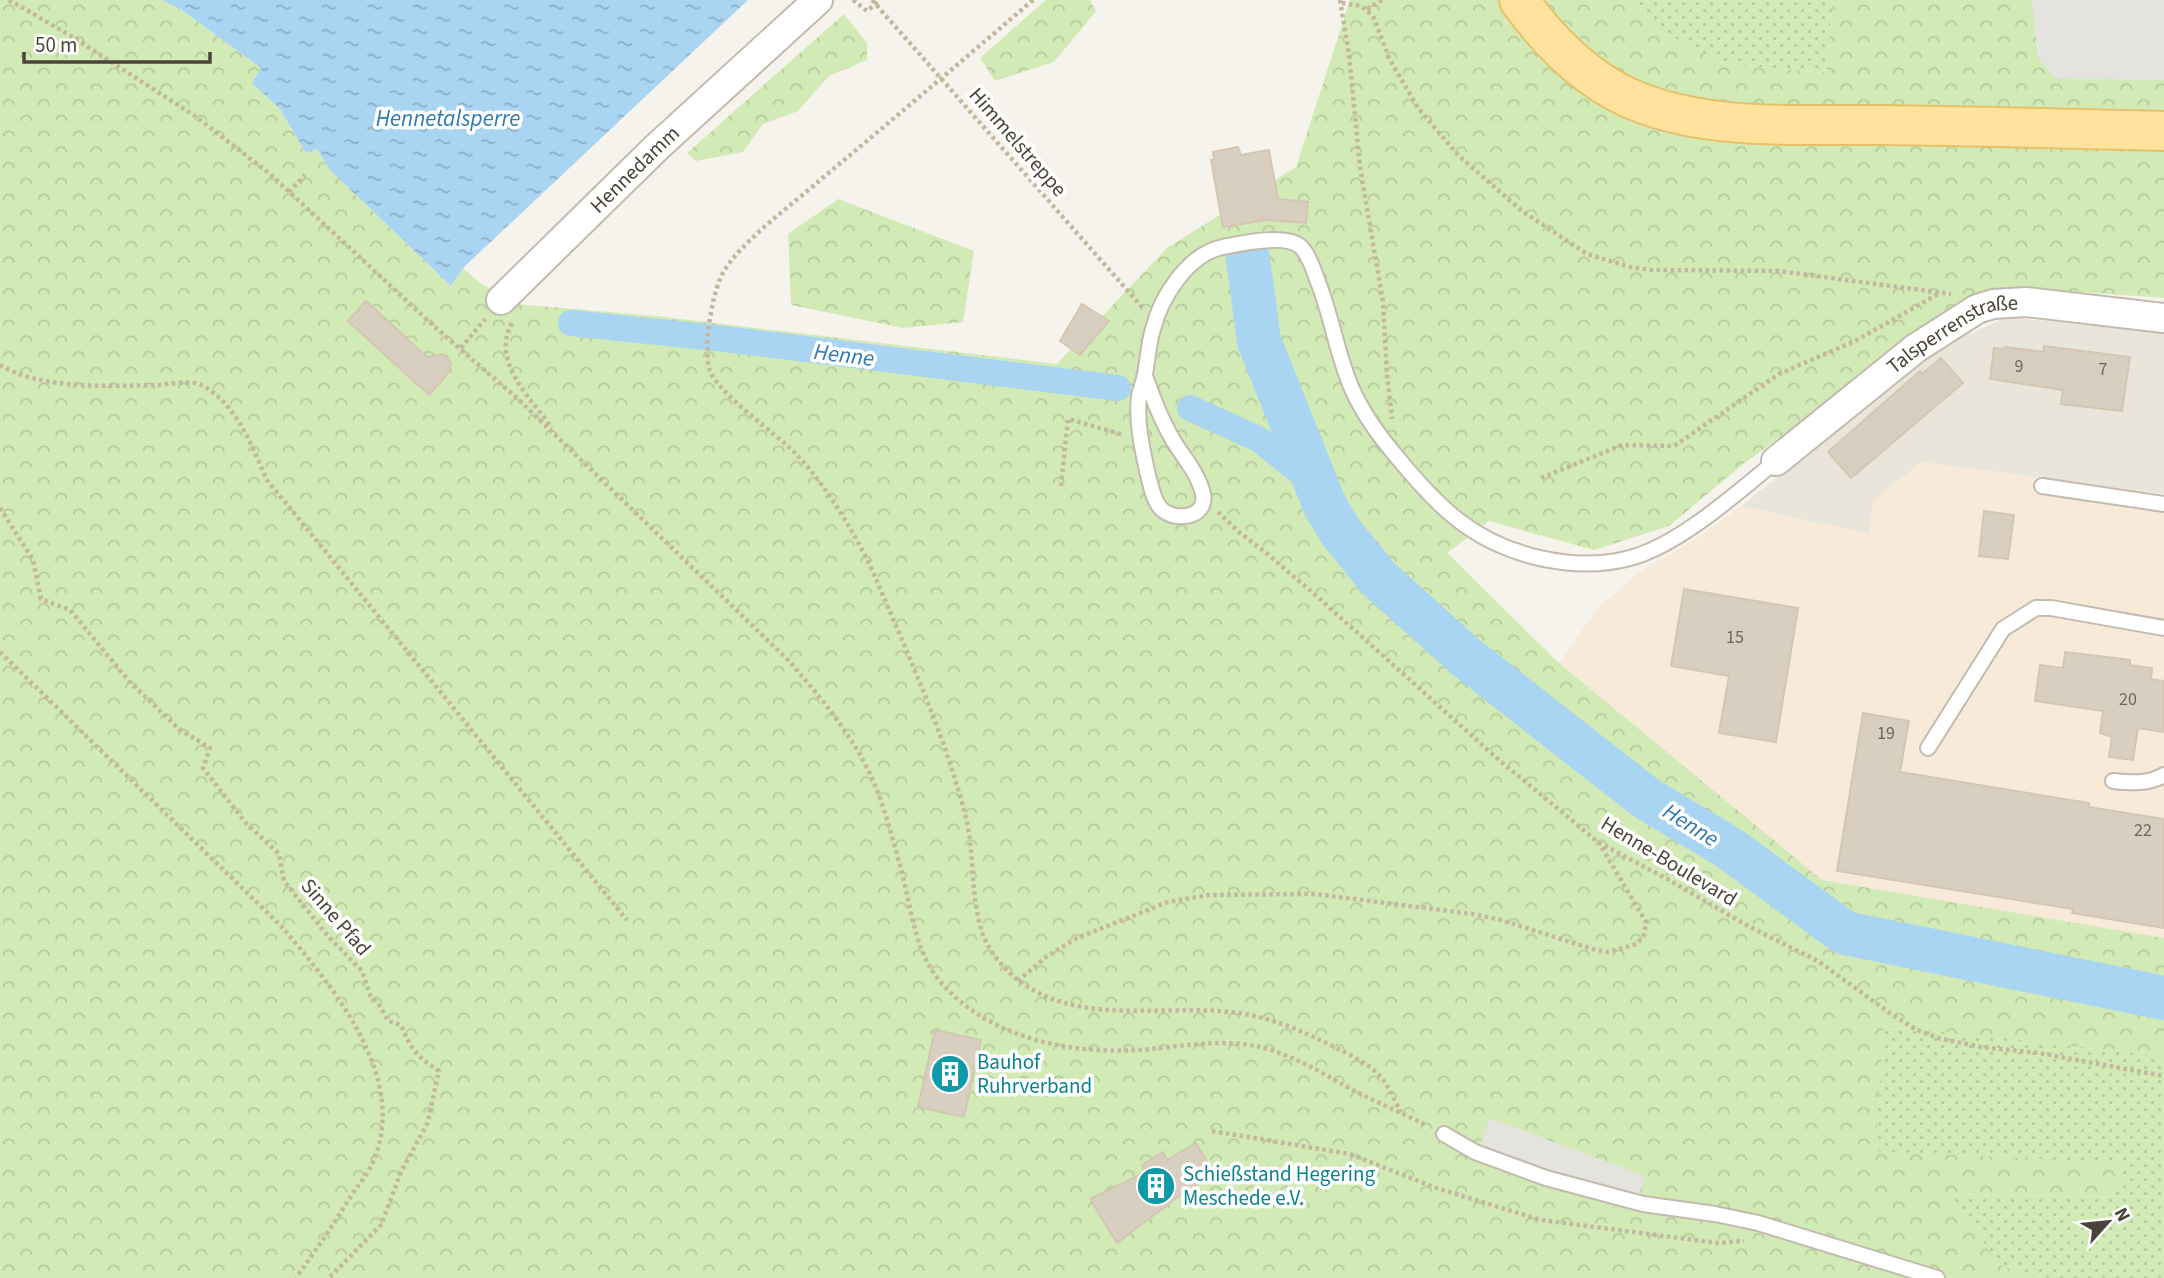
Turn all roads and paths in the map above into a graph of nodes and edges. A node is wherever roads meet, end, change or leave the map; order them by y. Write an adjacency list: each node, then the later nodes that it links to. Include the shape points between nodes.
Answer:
1 (9, 0): 14 (path, via 195,116)
2 (818, 0): 18 (street, Hennedamm, via 657,147)
3 (853, 0): 5 (path, bridge, via 867,11)
4 (872, 0): 11 (path, Himmelstreppe)
5 (880, 0)
6 (1033, 0): 11 (path)
7 (1382, 0): 10 (path)
8 (1519, 0): 12 (main road, via 1551,41 1590,75 1642,104 1680,115 1749,123)
9 (1341, 1): 10 (path); 25 (path, via 1360,167 1383,302 1393,426)
10 (1367, 9): 15 (path, via 1404,85 1443,139 1522,211 1587,254 1652,270 1779,271)
11 (941, 78): 17 (path, Himmelstreppe); 40 (path, via 736,256 720,277 708,351 710,371 720,388 797,455 864,552 951,767 967,822 983,935)
12 (2164, 131)
13 (305, 175): 14 (path)
14 (289, 192): 20 (path)
15 (1941, 292): 16 (path); 27 (path, via 1855,341 1779,374 1674,446 1622,444)
16 (1993, 304): 19 (street, Talsperrenstraße, via 2026,302); 26 (street, Talsperrenstraße, via 1959,318 1916,348)
17 (1141, 305)
18 (509, 308): 20 (path); 24 (path, via 507,362)
19 (2164, 318)
20 (461, 348): 24 (path)
21 (0, 365): 39 (path, via 16,374 101,386 199,383 216,397 232,412 267,480)
22 (1145, 376): 23 (lane, via 1139,396); 25 (lane, via 1152,332 1166,295 1192,264 1220,247 1276,240 1296,243 1308,256 1322,290 1351,387); 30 (lane)
23 (1140, 429): 28 (path, via 1121,427 1121,435 1068,419); 30 (lane, via 1151,487 1164,513 1190,516)
24 (558, 438): 42 (path, via 790,662 830,708 853,741 878,792 927,964 972,1010 1015,1034 1058,1045 1136,1050 1230,1042 1262,1048)
25 (1385, 443): 26 (lane, via 1447,510 1485,537 1532,555 1584,563 1630,558 1655,548)
26 (1776, 461)
27 (1541, 478)
28 (1061, 486)
29 (2042, 486): 31 (lane)
30 (1204, 499): 38 (path, Henne-Boulevard)
31 (2164, 503)
32 (0, 508): 47 (path, Sinne Pfad, via 33,560 41,600 70,610 128,681 178,729 210,748 203,768 246,822 279,854 284,881 362,971 370,995 388,1021 401,1024 411,1049 439,1071 427,1124 401,1172 382,1225)
33 (2164, 628): 35 (lane, via 2036,608 2003,629)
34 (0, 652): 46 (path, via 280,925 316,966 363,1042 379,1081 383,1133 373,1163)
35 (1928, 748)
36 (2164, 775): 37 (lane, via 2131,783)
37 (2113, 781)
38 (1598, 842): 40 (path, via 1646,922 1640,941 1620,950 1596,950 1501,920 1399,904 1315,894 1209,895 1168,902 1077,938); 41 (path, Henne-Boulevard, via 1818,961 1917,1030 1938,1038)
39 (627, 919)
40 (1018, 981): 42 (path, via 1051,1000 1098,1010 1224,1012 1276,1020 1370,1067 1382,1078)
41 (2164, 1076)
42 (1401, 1112): 44 (path)
43 (1212, 1131): 45 (path, via 1350,1154 1436,1188 1541,1220)
44 (1444, 1134): 48 (lane, via 1475,1152 1546,1178 1643,1205 1758,1223)
45 (1718, 1243)
46 (296, 1278)
47 (329, 1278)
48 (1937, 1278)

